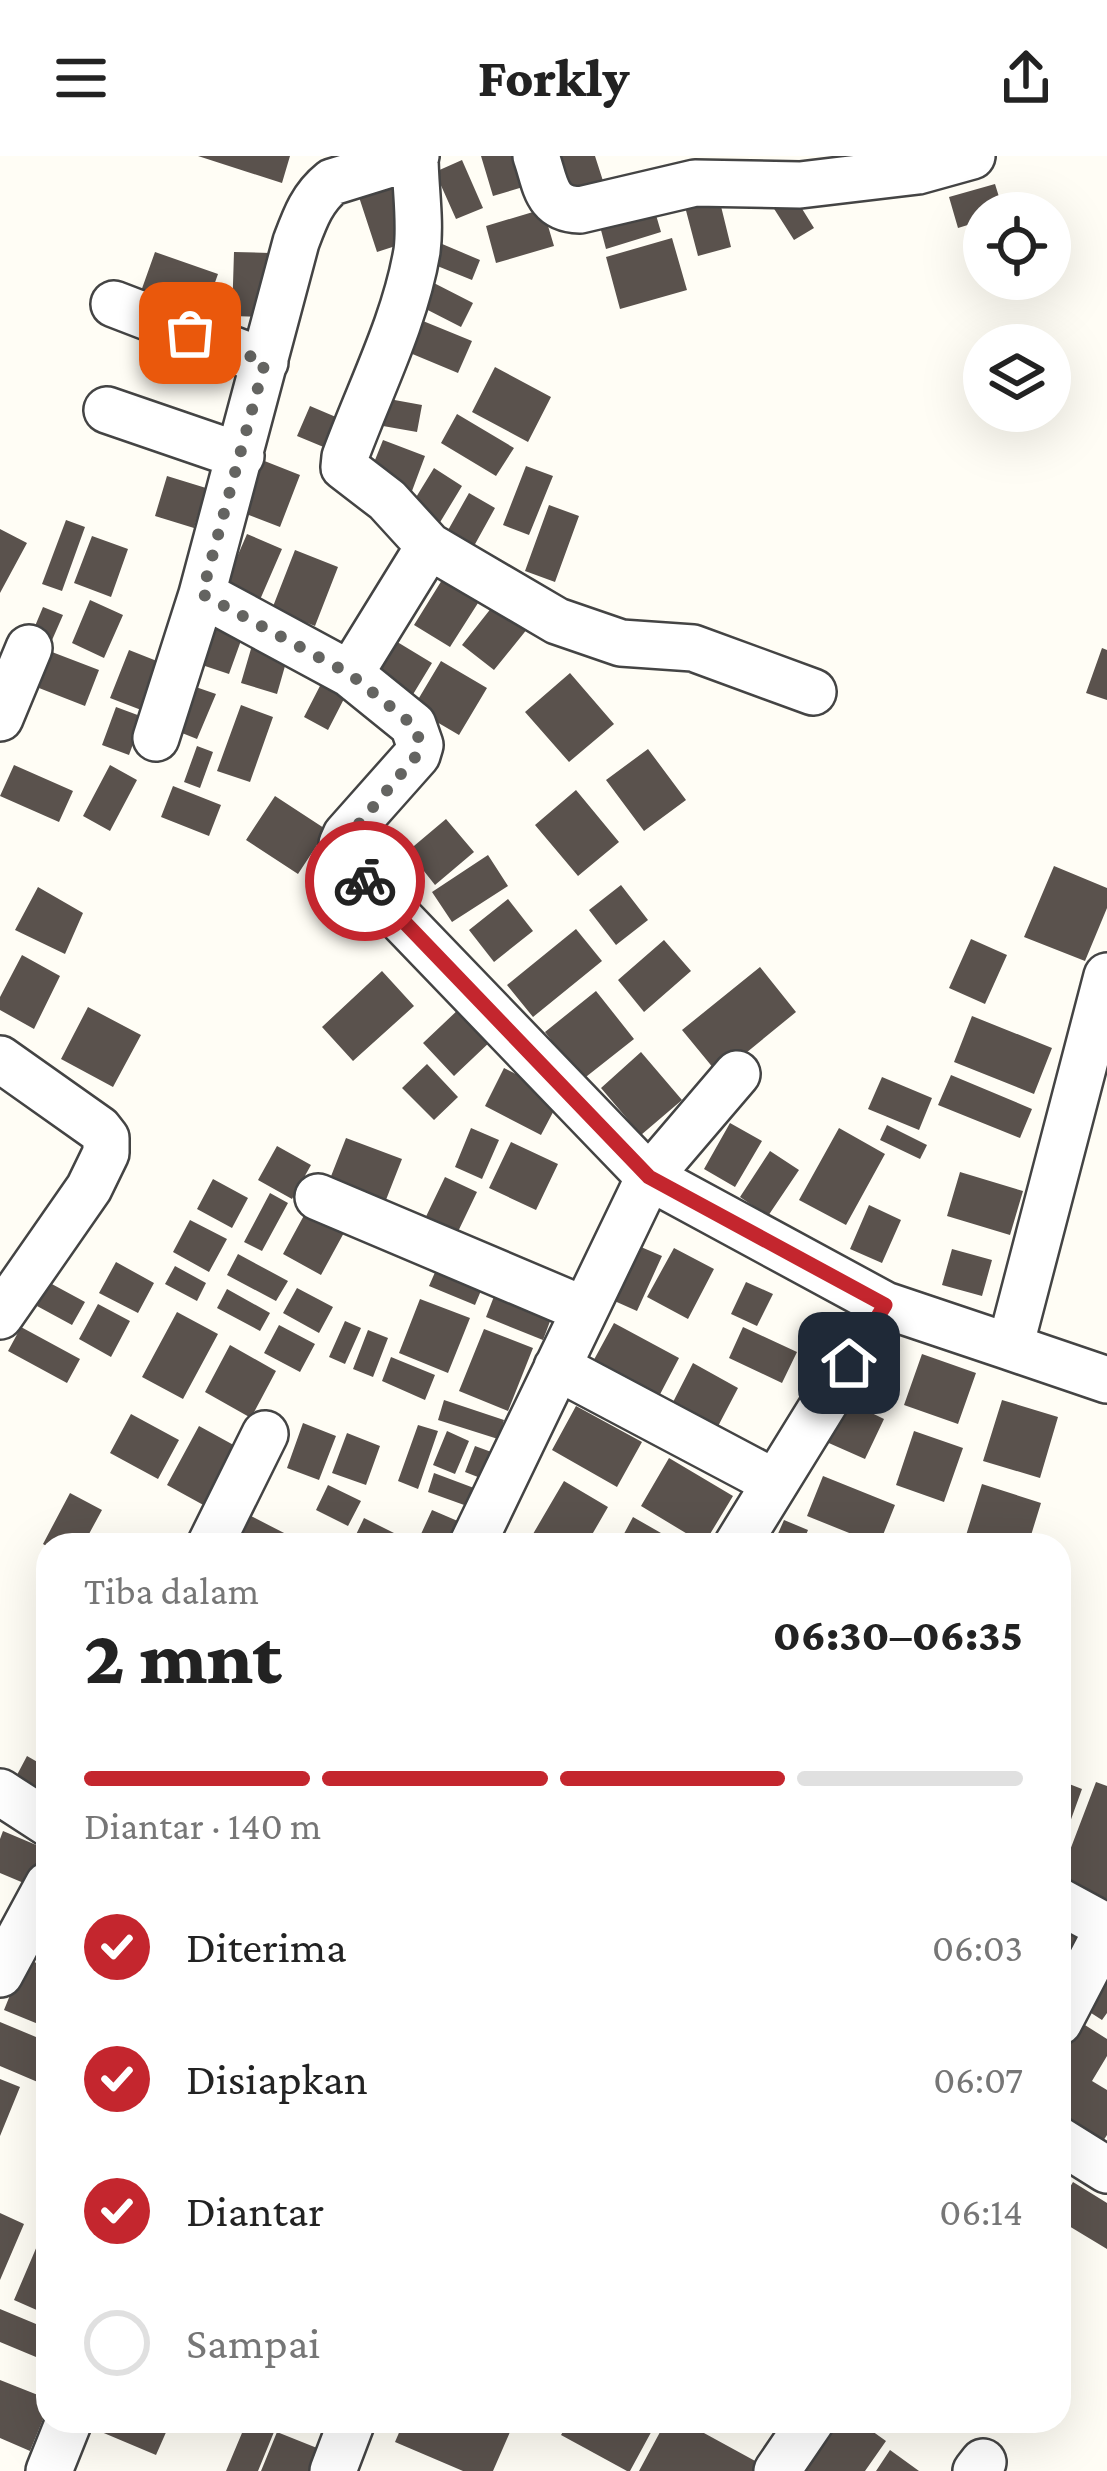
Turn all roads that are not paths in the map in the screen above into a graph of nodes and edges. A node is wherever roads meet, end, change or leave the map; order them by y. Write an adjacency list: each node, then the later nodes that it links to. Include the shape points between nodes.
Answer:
1 (415, 156): 5 (street, via 321,191 296,242); 8 (street, via 410,281 344,467)
2 (536, 156): 3 (street, via 552,202 580,210 695,183 800,185)
3 (972, 156)
4 (114, 304): 5 (street)
5 (265, 362): 7 (street)
6 (106, 410): 7 (street)
7 (241, 456): 9 (street)
8 (429, 546): 11 (street); 12 (street, via 556,621 621,643 693,648)
9 (202, 594): 11 (street); 14 (street)
10 (29, 648): 13 (street)
11 (350, 674): 18 (street, via 413,725 420,745 346,836 344,860)
12 (813, 692)
13 (0, 718)
14 (156, 738)
15 (1107, 976): 23 (street)
16 (0, 1059): 22 (street, via 99,1129 106,1154)
17 (737, 1074): 18 (street)
18 (649, 1177): 20 (street); 21 (street)
19 (318, 1197): 21 (street)
20 (885, 1305): 23 (street); 27 (street)
21 (585, 1310): 24 (street)
22 (0, 1316)
23 (1010, 1347): 25 (street)
24 (557, 1367): 27 (street); 29 (street)
25 (1107, 1380)
26 (265, 1433): 28 (street)
27 (774, 1482): 30 (street)
28 (216, 1533)
29 (478, 1533)
30 (743, 1533)
31 (0, 1792): 32 (street)
32 (36, 1815)
33 (36, 1907): 36 (street)
34 (1071, 1908): 35 (street)
35 (1107, 1929): 37 (street)
36 (0, 1974)
37 (1071, 1999)
38 (1071, 2148): 39 (street)
39 (1107, 2170)
40 (64, 2433): 43 (street)
41 (347, 2433): 44 (street)
42 (803, 2433): 45 (street)
43 (49, 2471)
44 (333, 2471)
45 (777, 2471)

